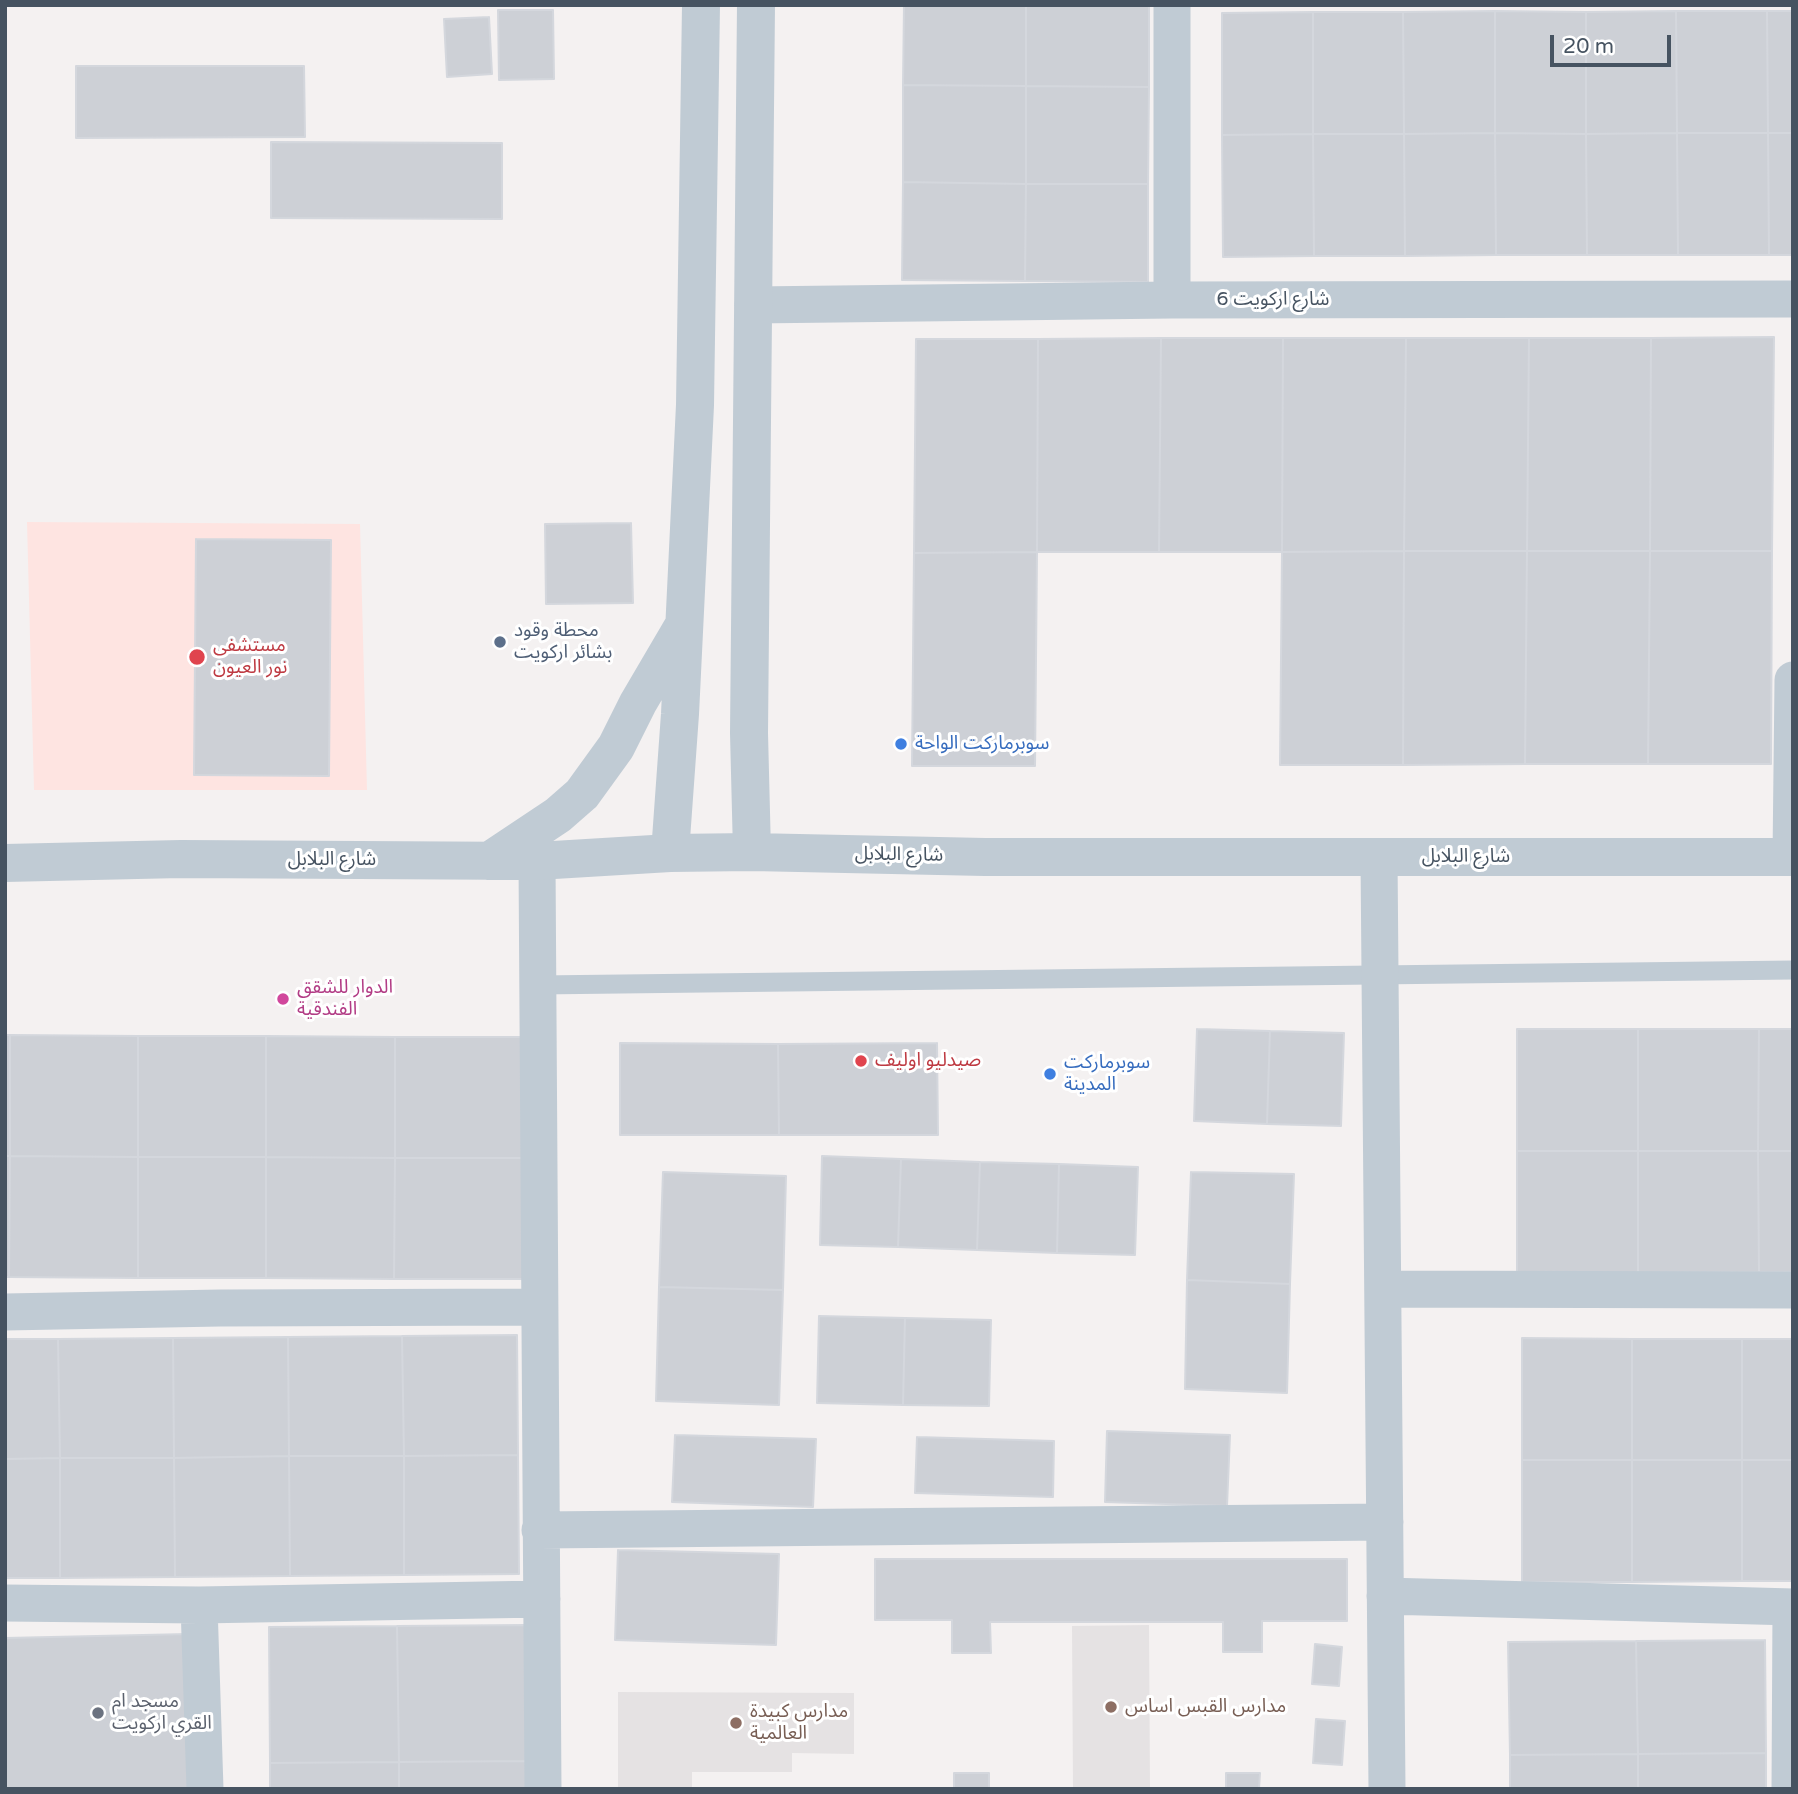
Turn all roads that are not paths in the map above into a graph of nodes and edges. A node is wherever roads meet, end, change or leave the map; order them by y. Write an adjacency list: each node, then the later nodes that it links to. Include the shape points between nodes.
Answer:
1 (701, 5): 7 (street, via 696,339)
2 (756, 5): 6 (street)
3 (1172, 5): 5 (street)
4 (1793, 299): 5 (street, شارع اركويت 6)
5 (1172, 300): 6 (street, شارع اركويت 6)
6 (753, 305): 9 (street)
7 (685, 623): 10 (street); 14 (street, via 616,747 582,793 558,815)
8 (1793, 680): 12 (street)
9 (752, 852): 10 (street, شارع البلابل); 11 (street, شارع البلابل)
10 (670, 853): 13 (street, شارع البلابل)
11 (1378, 857): 12 (street, شارع البلابل); 17 (street)
12 (1792, 857)
13 (537, 860): 14 (street, شارع البلابل); 18 (street)
14 (489, 861): 15 (street, شارع البلابل)
15 (5, 863)
16 (1793, 970): 17 (lane)
17 (1380, 974): 18 (lane); 19 (street)
18 (538, 985): 21 (street)
19 (1382, 1289): 20 (street); 23 (street)
20 (1793, 1290)
21 (540, 1307): 22 (street); 24 (street)
22 (5, 1312)
23 (1385, 1522): 24 (street); 25 (street)
24 (540, 1530): 26 (street)
25 (1385, 1596): 29 (street); 32 (street)
26 (542, 1599): 28 (street); 31 (street)
27 (5, 1603): 28 (street)
28 (199, 1605): 30 (street)
29 (1792, 1607): 33 (street)
30 (205, 1789)
31 (543, 1789)
32 (1387, 1789)
33 (1790, 1789)

